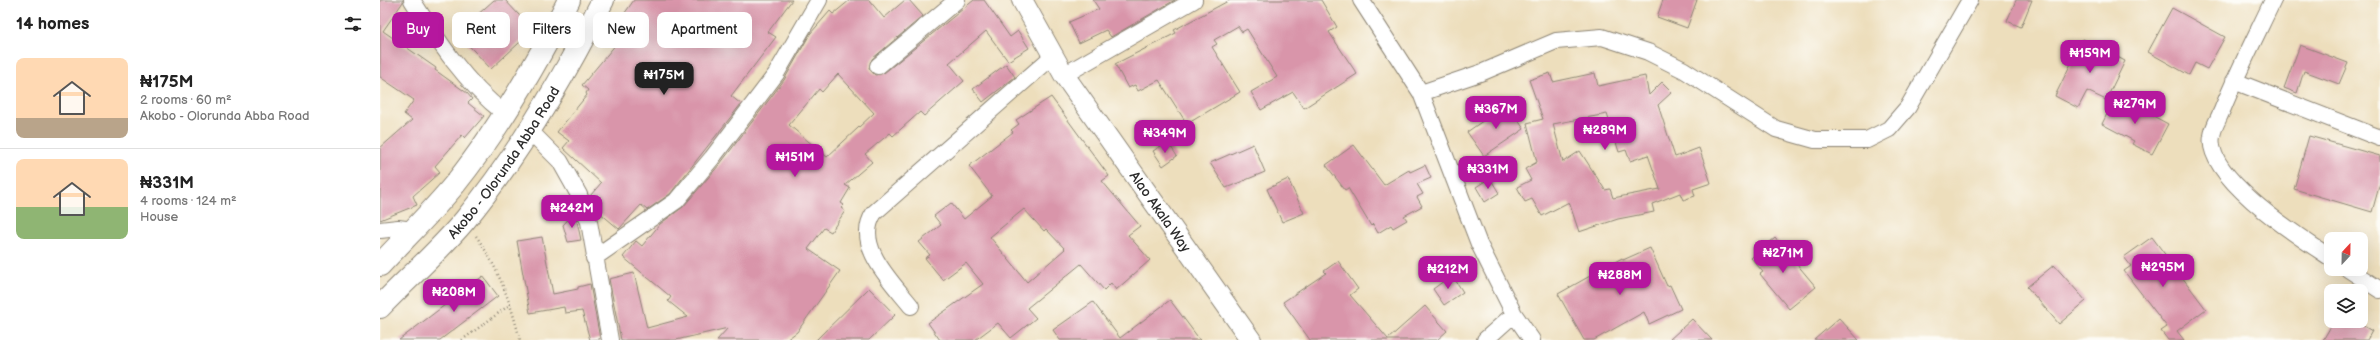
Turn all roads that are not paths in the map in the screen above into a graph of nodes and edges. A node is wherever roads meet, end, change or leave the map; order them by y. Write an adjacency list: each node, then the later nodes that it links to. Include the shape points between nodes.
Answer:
1 (412, 0): 16 (street, via 443,48 486,99)
2 (569, 0): 16 (main road, Akobo - Olorunda Abba Road, via 547,44)
3 (603, 0): 17 (main road, Akobo - Olorunda Abba Road, via 579,49)
4 (819, 0): 22 (street, via 776,74 676,201)
5 (957, 0): 12 (street)
6 (1022, 0): 11 (street, Alao Akala Way)
7 (1194, 0): 13 (street)
8 (1361, 0): 15 (street)
9 (1970, 0): 15 (street, via 1908,107 1889,129 1867,140 1815,140 1776,129 1684,70 1648,52 1602,37 1556,41 1483,72)
10 (2273, 0): 14 (street)
11 (1053, 56): 13 (street, Alao Akala Way); 26 (street, via 869,220 869,241 876,261)
12 (878, 66)
13 (1064, 75): 30 (street, Alao Akala Way)
14 (2234, 81): 18 (street); 21 (street, via 2211,136 2218,161 2240,191 2290,232)
15 (1421, 93): 28 (street, via 1479,244)
16 (504, 113): 20 (main road, Akobo - Olorunda Abba Road, via 455,184)
17 (530, 131): 22 (street, via 560,161 579,195 589,222); 27 (main road, Akobo - Olorunda Abba Road, via 464,220)
18 (2380, 138)
19 (380, 230): 20 (street)
20 (412, 230): 23 (main road, Akobo - Olorunda Abba Road)
21 (2324, 254)
22 (594, 258): 29 (street)
23 (380, 265)
24 (2359, 276): 25 (street)
25 (2380, 290)
26 (911, 306)
27 (380, 307)
28 (1514, 314): 31 (street); 32 (street)
29 (610, 340)
30 (1251, 340)
31 (1485, 340)
32 (1532, 340)

